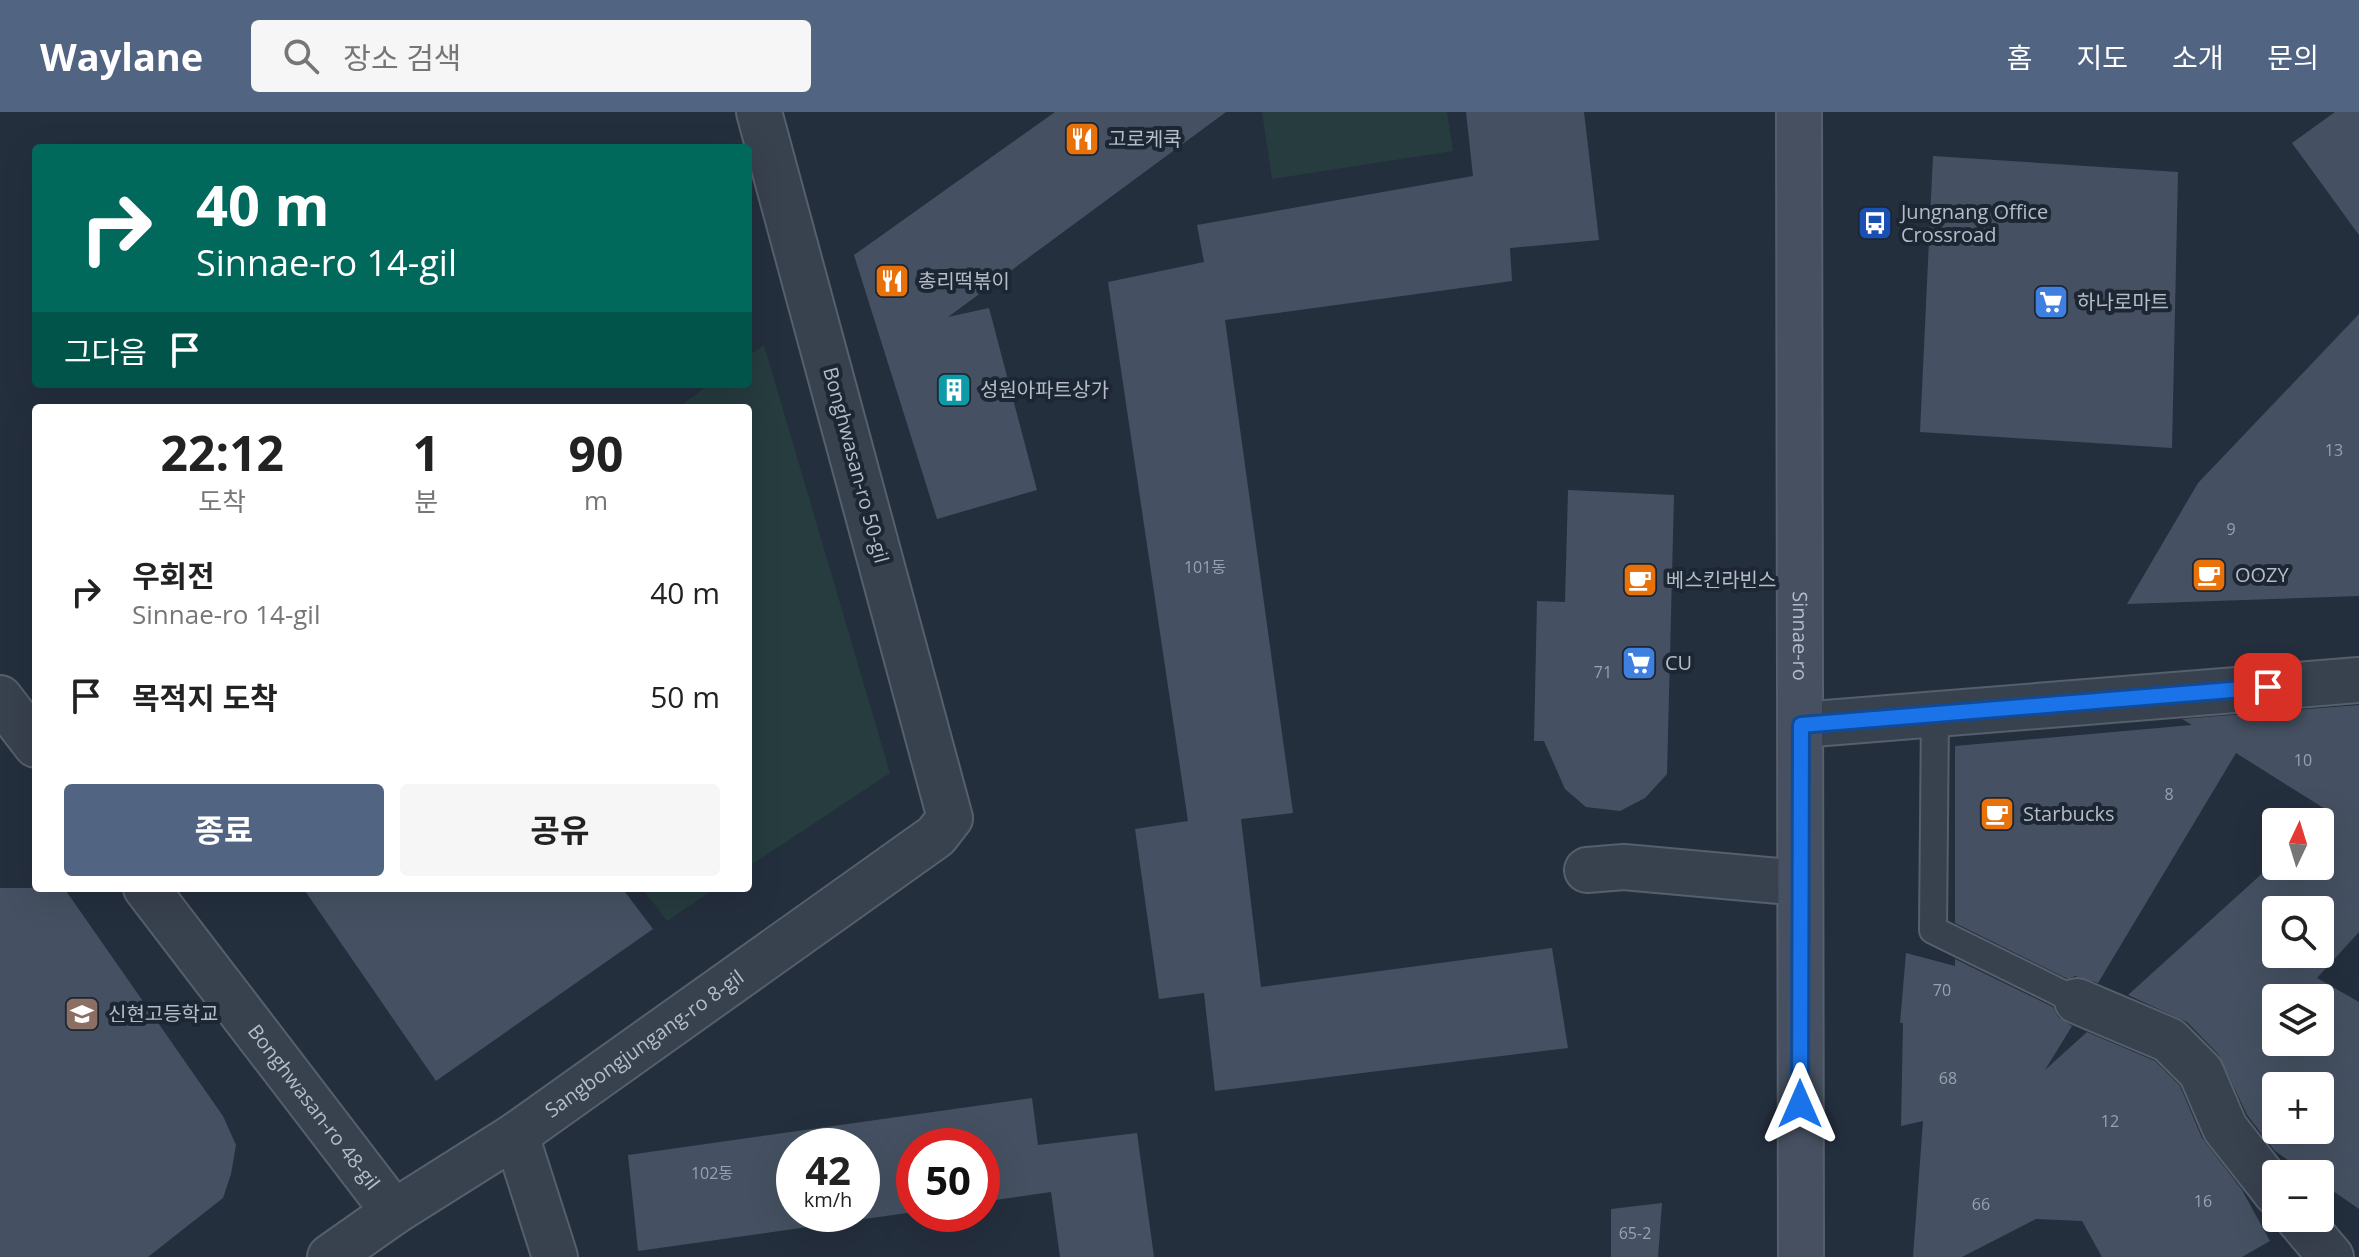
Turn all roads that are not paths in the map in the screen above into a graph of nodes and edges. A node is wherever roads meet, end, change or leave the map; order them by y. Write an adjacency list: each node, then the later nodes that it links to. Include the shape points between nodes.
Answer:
1 (759, 112): 8 (street, Bonghwasan-ro 50-gil)
2 (1799, 112): 6 (main road, Sinnae-ro)
3 (2359, 680): 5 (street)
4 (0, 698): 7 (street)
5 (1935, 714): 6 (street); 12 (lane, via 1933,930)
6 (1801, 725): 10 (main road, Sinnae-ro)
7 (32, 740)
8 (950, 818): 13 (street, Sangbongjungang-ro 8-gil, via 936,836)
9 (1587, 870): 10 (street, via 1624,867)
10 (1800, 883): 19 (main road, Sinnae-ro)
11 (149, 892): 15 (street, Bonghwasan-ro 48-gil)
12 (2077, 1001): 14 (street, via 2169,1040 2201,1072 2225,1128)
13 (516, 1135): 15 (street, Sangbongjungang-ro 8-gil); 18 (street)
14 (2262, 1175)
15 (394, 1212): 17 (street, Sangbongjungang-ro 8-gil)
16 (2310, 1232): 20 (street)
17 (330, 1257)
18 (555, 1257)
19 (1801, 1257)
20 (2331, 1257)

